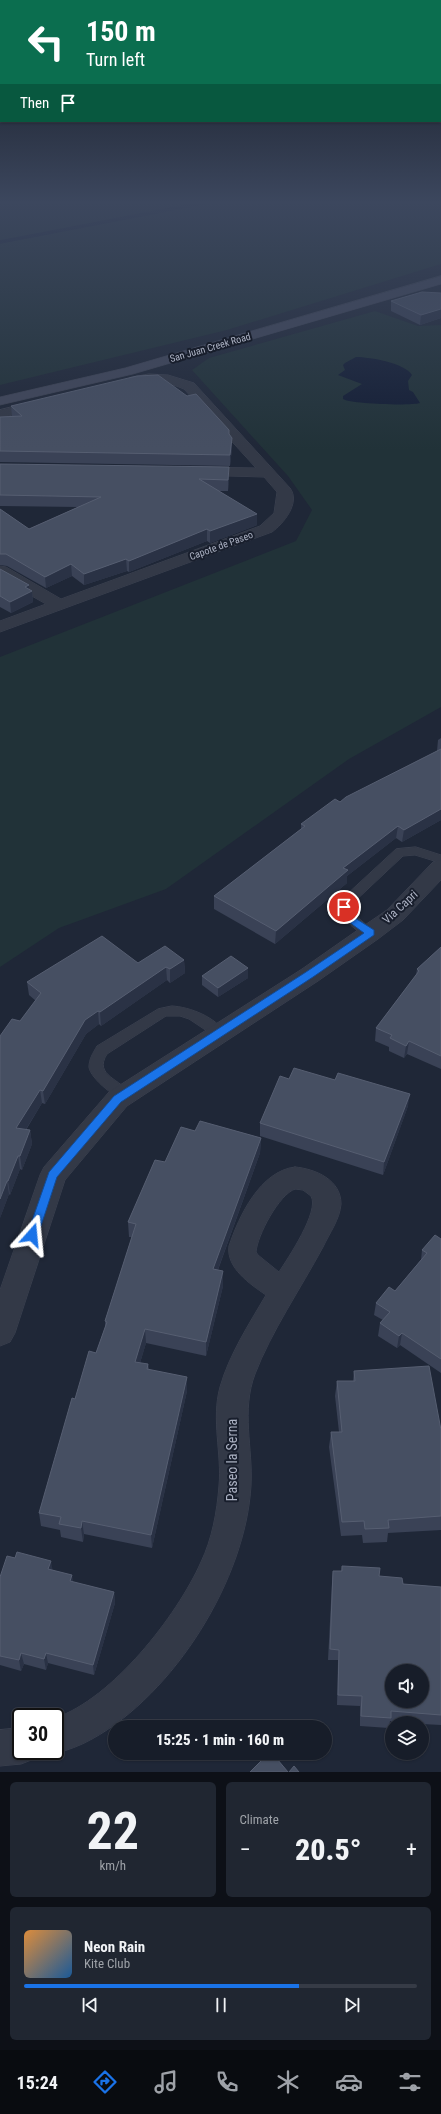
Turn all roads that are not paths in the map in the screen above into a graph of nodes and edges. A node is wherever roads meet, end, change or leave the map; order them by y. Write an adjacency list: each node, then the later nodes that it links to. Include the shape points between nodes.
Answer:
1 (425, 285): 2 (main road, San Juan Creek Road, via 128,371)
2 (0, 401)
3 (0, 414): 5 (street, Capote de Paseo, via 153,378 173,378 189,386)
4 (182, 471): 5 (street)
5 (270, 473): 7 (street, Capote de Paseo, via 285,490 284,506 280,519 266,529)
6 (0, 571): 7 (street)
7 (60, 605): 8 (street, Capote de Paseo)
8 (0, 627)
9 (441, 859): 11 (lane, via 416,851 400,852 348,900 344,907 347,914)
10 (441, 867): 11 (street, Via Capri, via 395,915)
11 (370, 933): 12 (street, Via Capri)
12 (219, 1034): 13 (street, Via Capri); 13 (lane, via 195,1014 173,1010 163,1012 102,1050 96,1060 96,1069)
13 (124, 1095): 15 (street, Via Capri, via 53,1175)
14 (284, 1292): 16 (street, Paseo la Serna, via 248,1357 233,1394 235,1486 231,1514 211,1581 197,1608 152,1666 101,1713)
15 (0, 1333)
16 (64, 1732)
17 (12, 1747): 18 (street)
18 (0, 1748)

